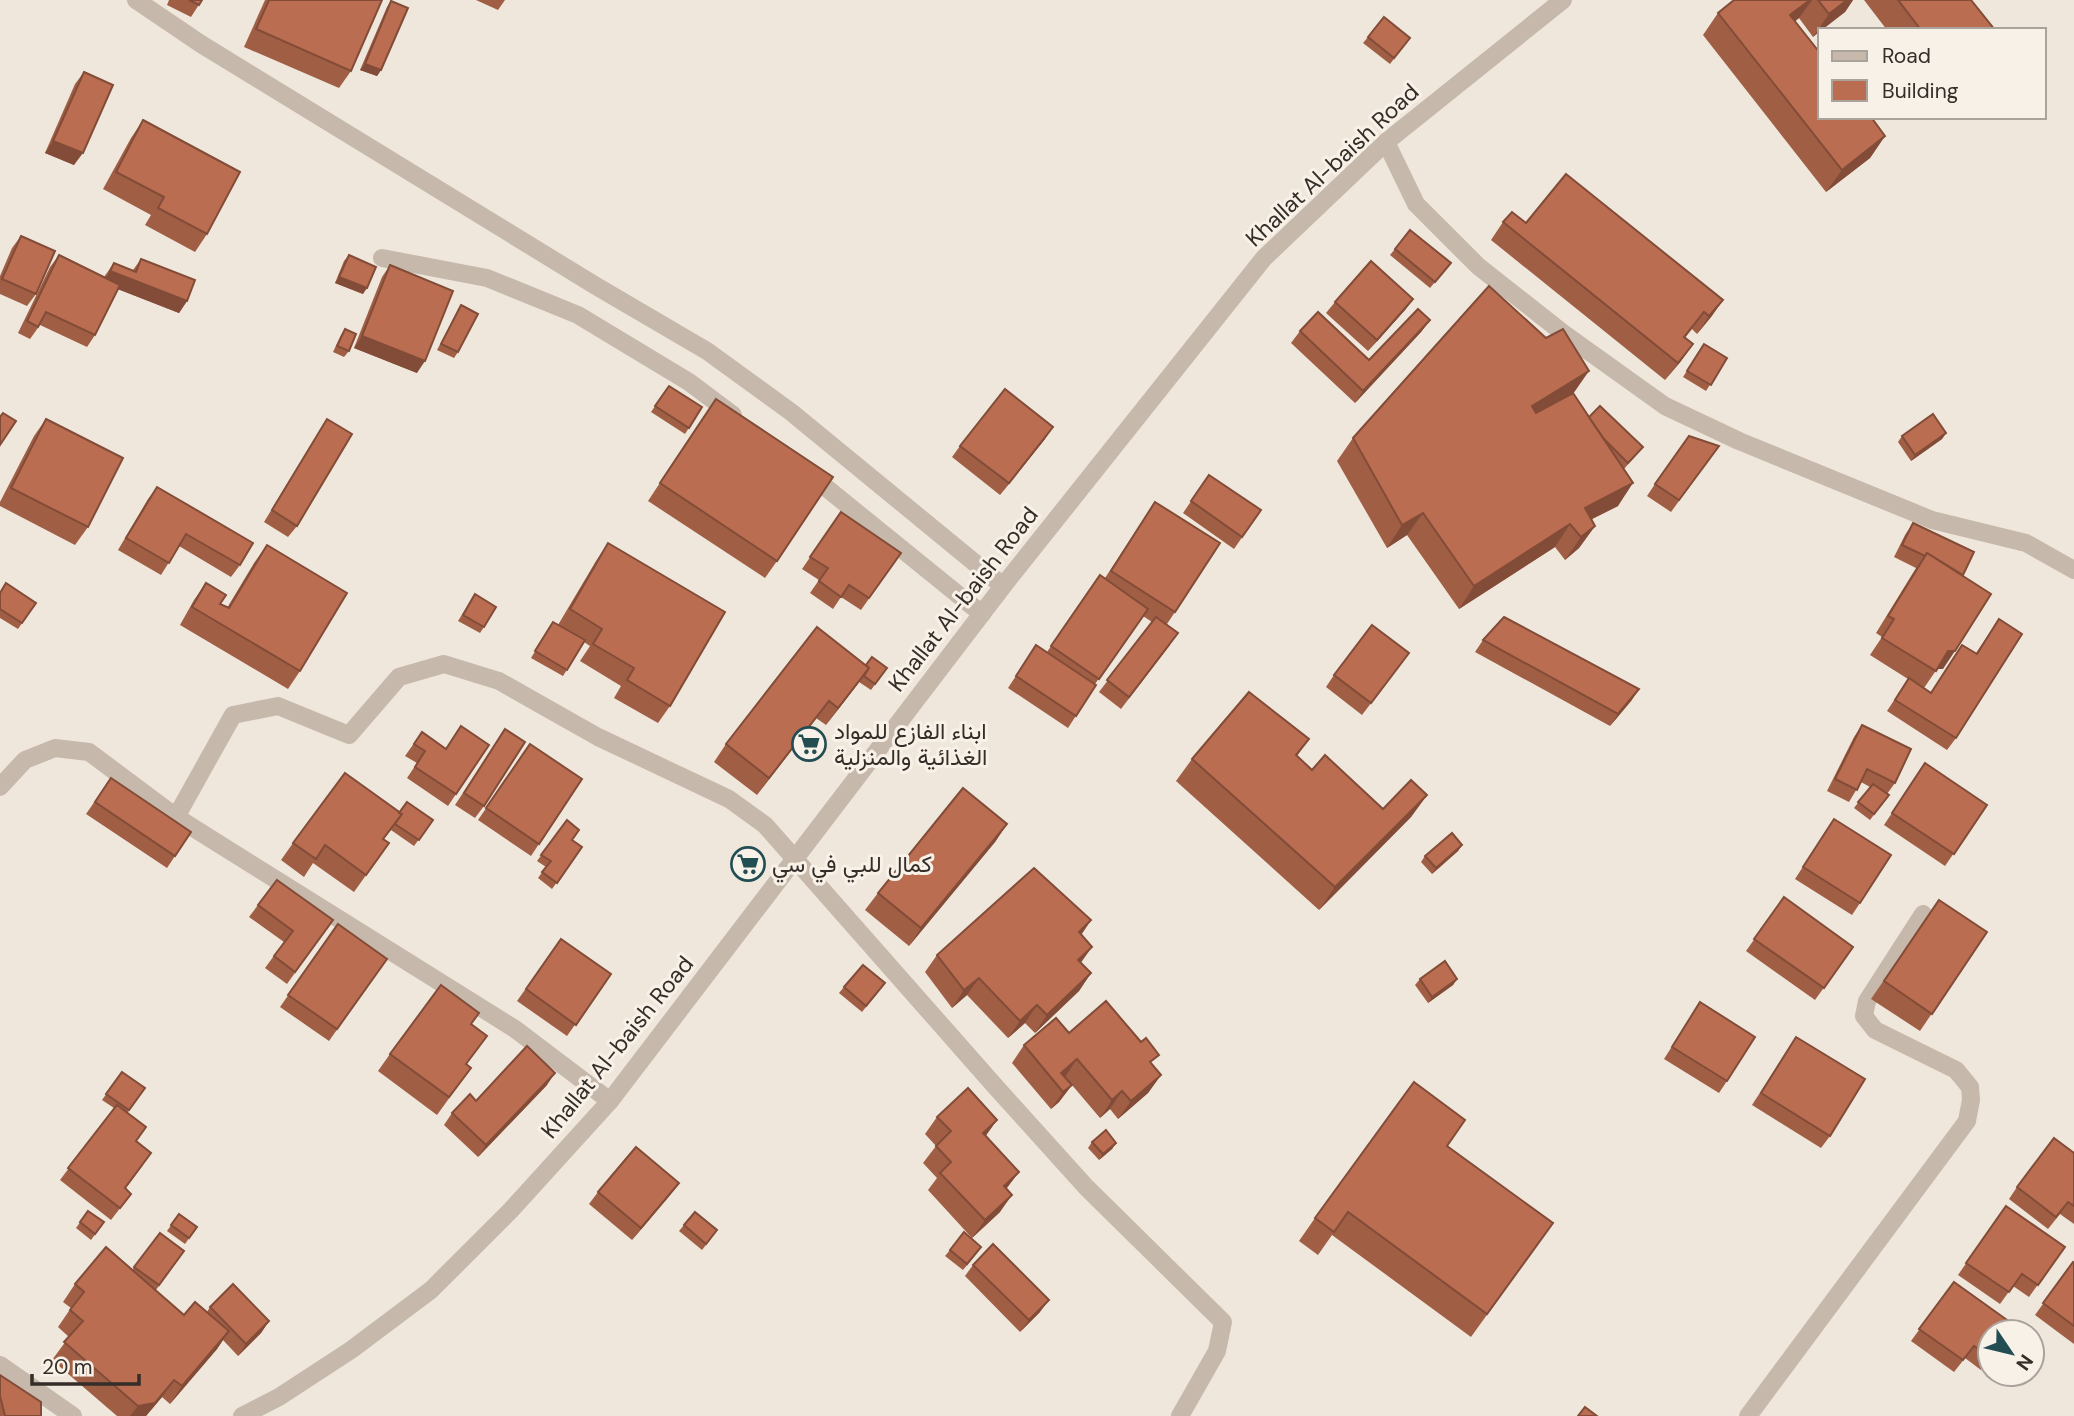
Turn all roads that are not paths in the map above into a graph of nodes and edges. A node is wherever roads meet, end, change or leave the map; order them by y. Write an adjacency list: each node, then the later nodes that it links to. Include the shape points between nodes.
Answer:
1 (136, 0): 8 (street, via 707,351 792,412)
2 (1563, 0): 3 (street, Khallat Al-baish Road)
3 (1386, 142): 7 (street, via 1416,204 1478,266 1665,406 1932,520 2025,543); 8 (street, Khallat Al-baish Road, via 1264,258)
4 (382, 258): 5 (street, via 487,278 578,315 689,382)
5 (752, 430)
6 (793, 461): 9 (street)
7 (2074, 570)
8 (1003, 586): 9 (street, Khallat Al-baish Road)
9 (982, 614): 12 (street, Khallat Al-baish Road)
10 (0, 787): 11 (street, via 25,760 55,747 89,752)
11 (176, 817): 12 (street, via 233,715 278,706 349,734 399,677 444,664 499,681 598,737 729,799 765,825); 14 (street, via 515,1029)
12 (796, 858): 14 (street, Khallat Al-baish Road); 18 (street, via 1068,1166 1223,1322 1217,1351)
13 (1923, 914): 19 (street, via 1867,1001 1864,1016 1875,1030 1956,1070 1970,1087 1967,1121)
14 (610, 1101): 17 (street, Khallat Al-baish Road, via 431,1290 351,1350)
15 (0, 1365): 16 (street)
16 (73, 1416)
17 (242, 1416)
18 (1180, 1416)
19 (1748, 1416)

